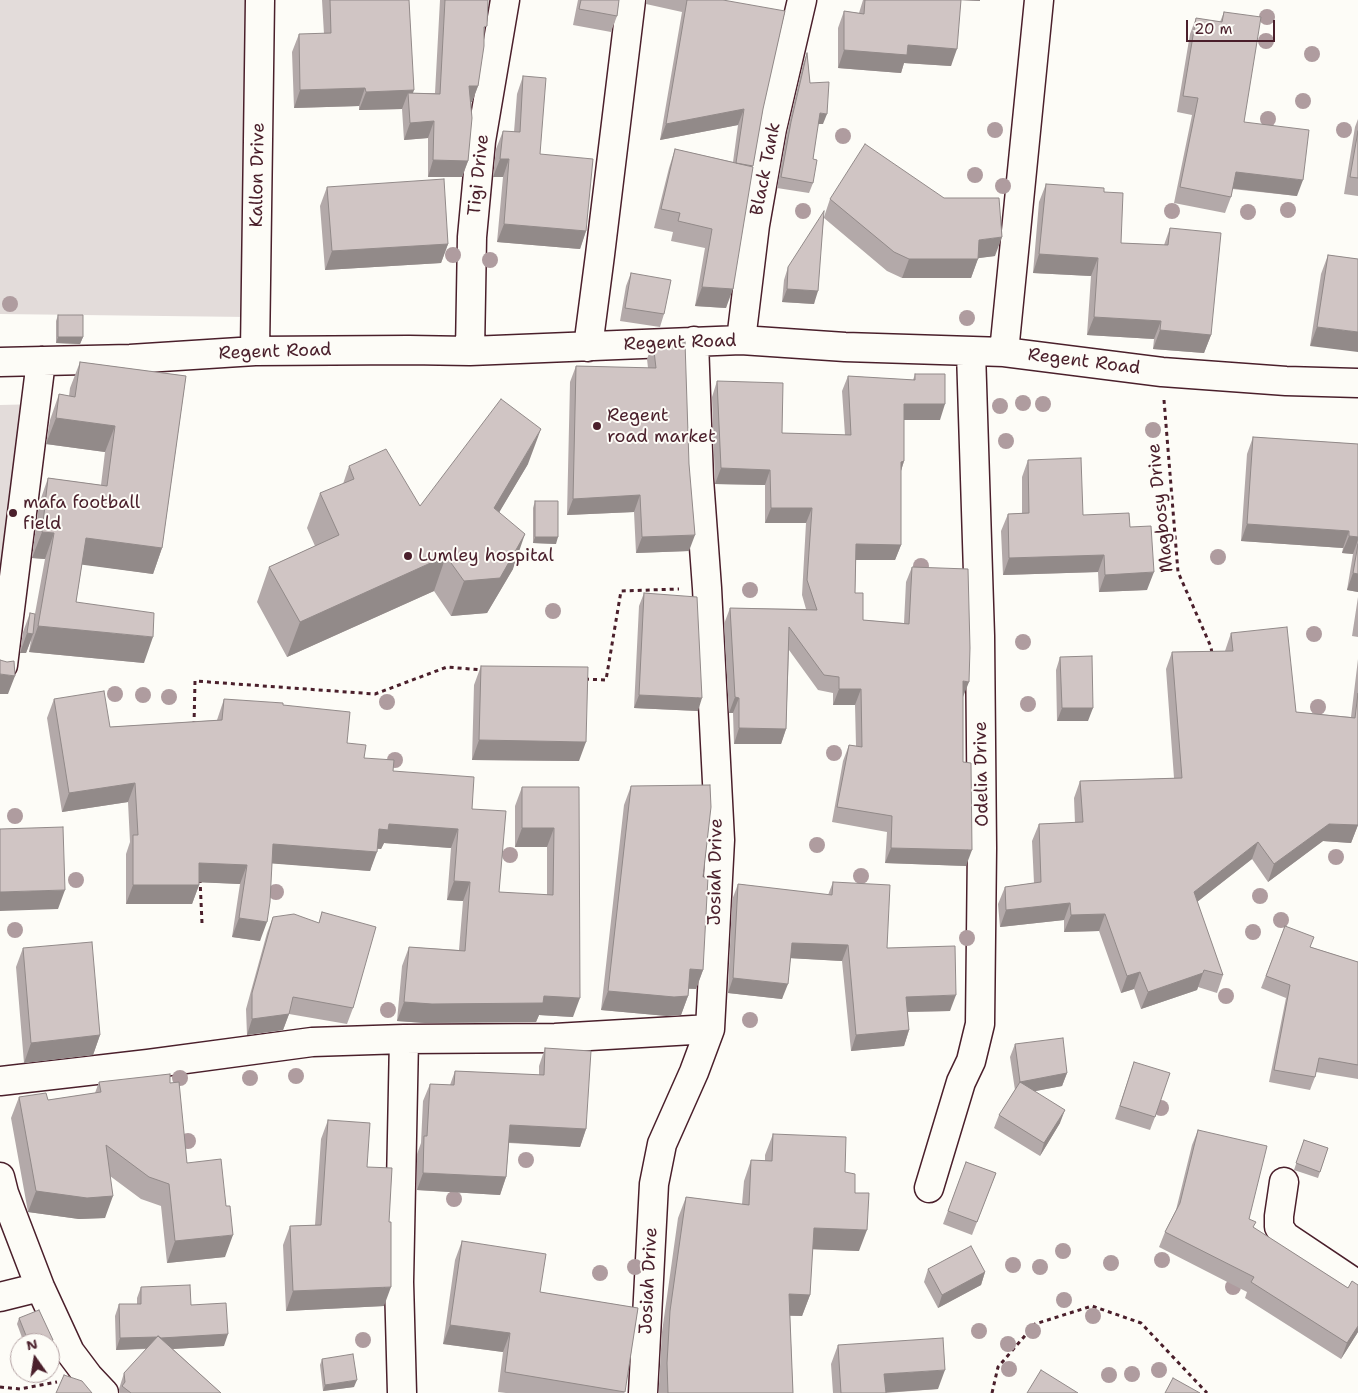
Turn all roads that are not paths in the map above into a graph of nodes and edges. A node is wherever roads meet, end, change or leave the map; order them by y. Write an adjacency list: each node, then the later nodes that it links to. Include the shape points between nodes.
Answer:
1 (260, 0): 9 (street, Kallon Drive)
2 (505, 0): 10 (street, Tigi Drive, via 481,141 474,208)
3 (631, 0): 8 (street)
4 (802, 0): 6 (street, Black Tank, via 772,129 755,225)
5 (1039, 0): 12 (street)
6 (741, 340): 7 (street, Regent Road); 11 (street, Regent Road, via 845,348)
7 (694, 341): 8 (street, Regent Road); 17 (street, Josiah Drive, via 720,840)
8 (588, 346): 10 (street, Regent Road)
9 (255, 351): 10 (street, Regent Road); 13 (street, Regent Road)
10 (470, 351)
11 (971, 352): 12 (street, Regent Road); 22 (street, Odelia Drive, via 980,636 980,1024)
12 (1004, 352): 15 (street, Regent Road, via 1162,372 1286,382)
13 (41, 361): 14 (street, Regent Road); 16 (street, via 3,665)
14 (0, 362)
15 (1358, 383)
16 (0, 665)
17 (710, 1029): 18 (street, via 555,1038); 28 (street, Josiah Drive, via 662,1144 654,1184)
18 (404, 1039): 19 (street, via 312,1042); 27 (street, via 399,1282)
19 (0, 1081)
20 (0, 1177): 24 (street)
21 (1284, 1182): 23 (street, via 1279,1227 1285,1236)
22 (929, 1188)
23 (1358, 1284)
24 (40, 1287): 25 (street); 26 (street, via 70,1352)
25 (0, 1298)
26 (96, 1384)
27 (402, 1393)
28 (643, 1393)

